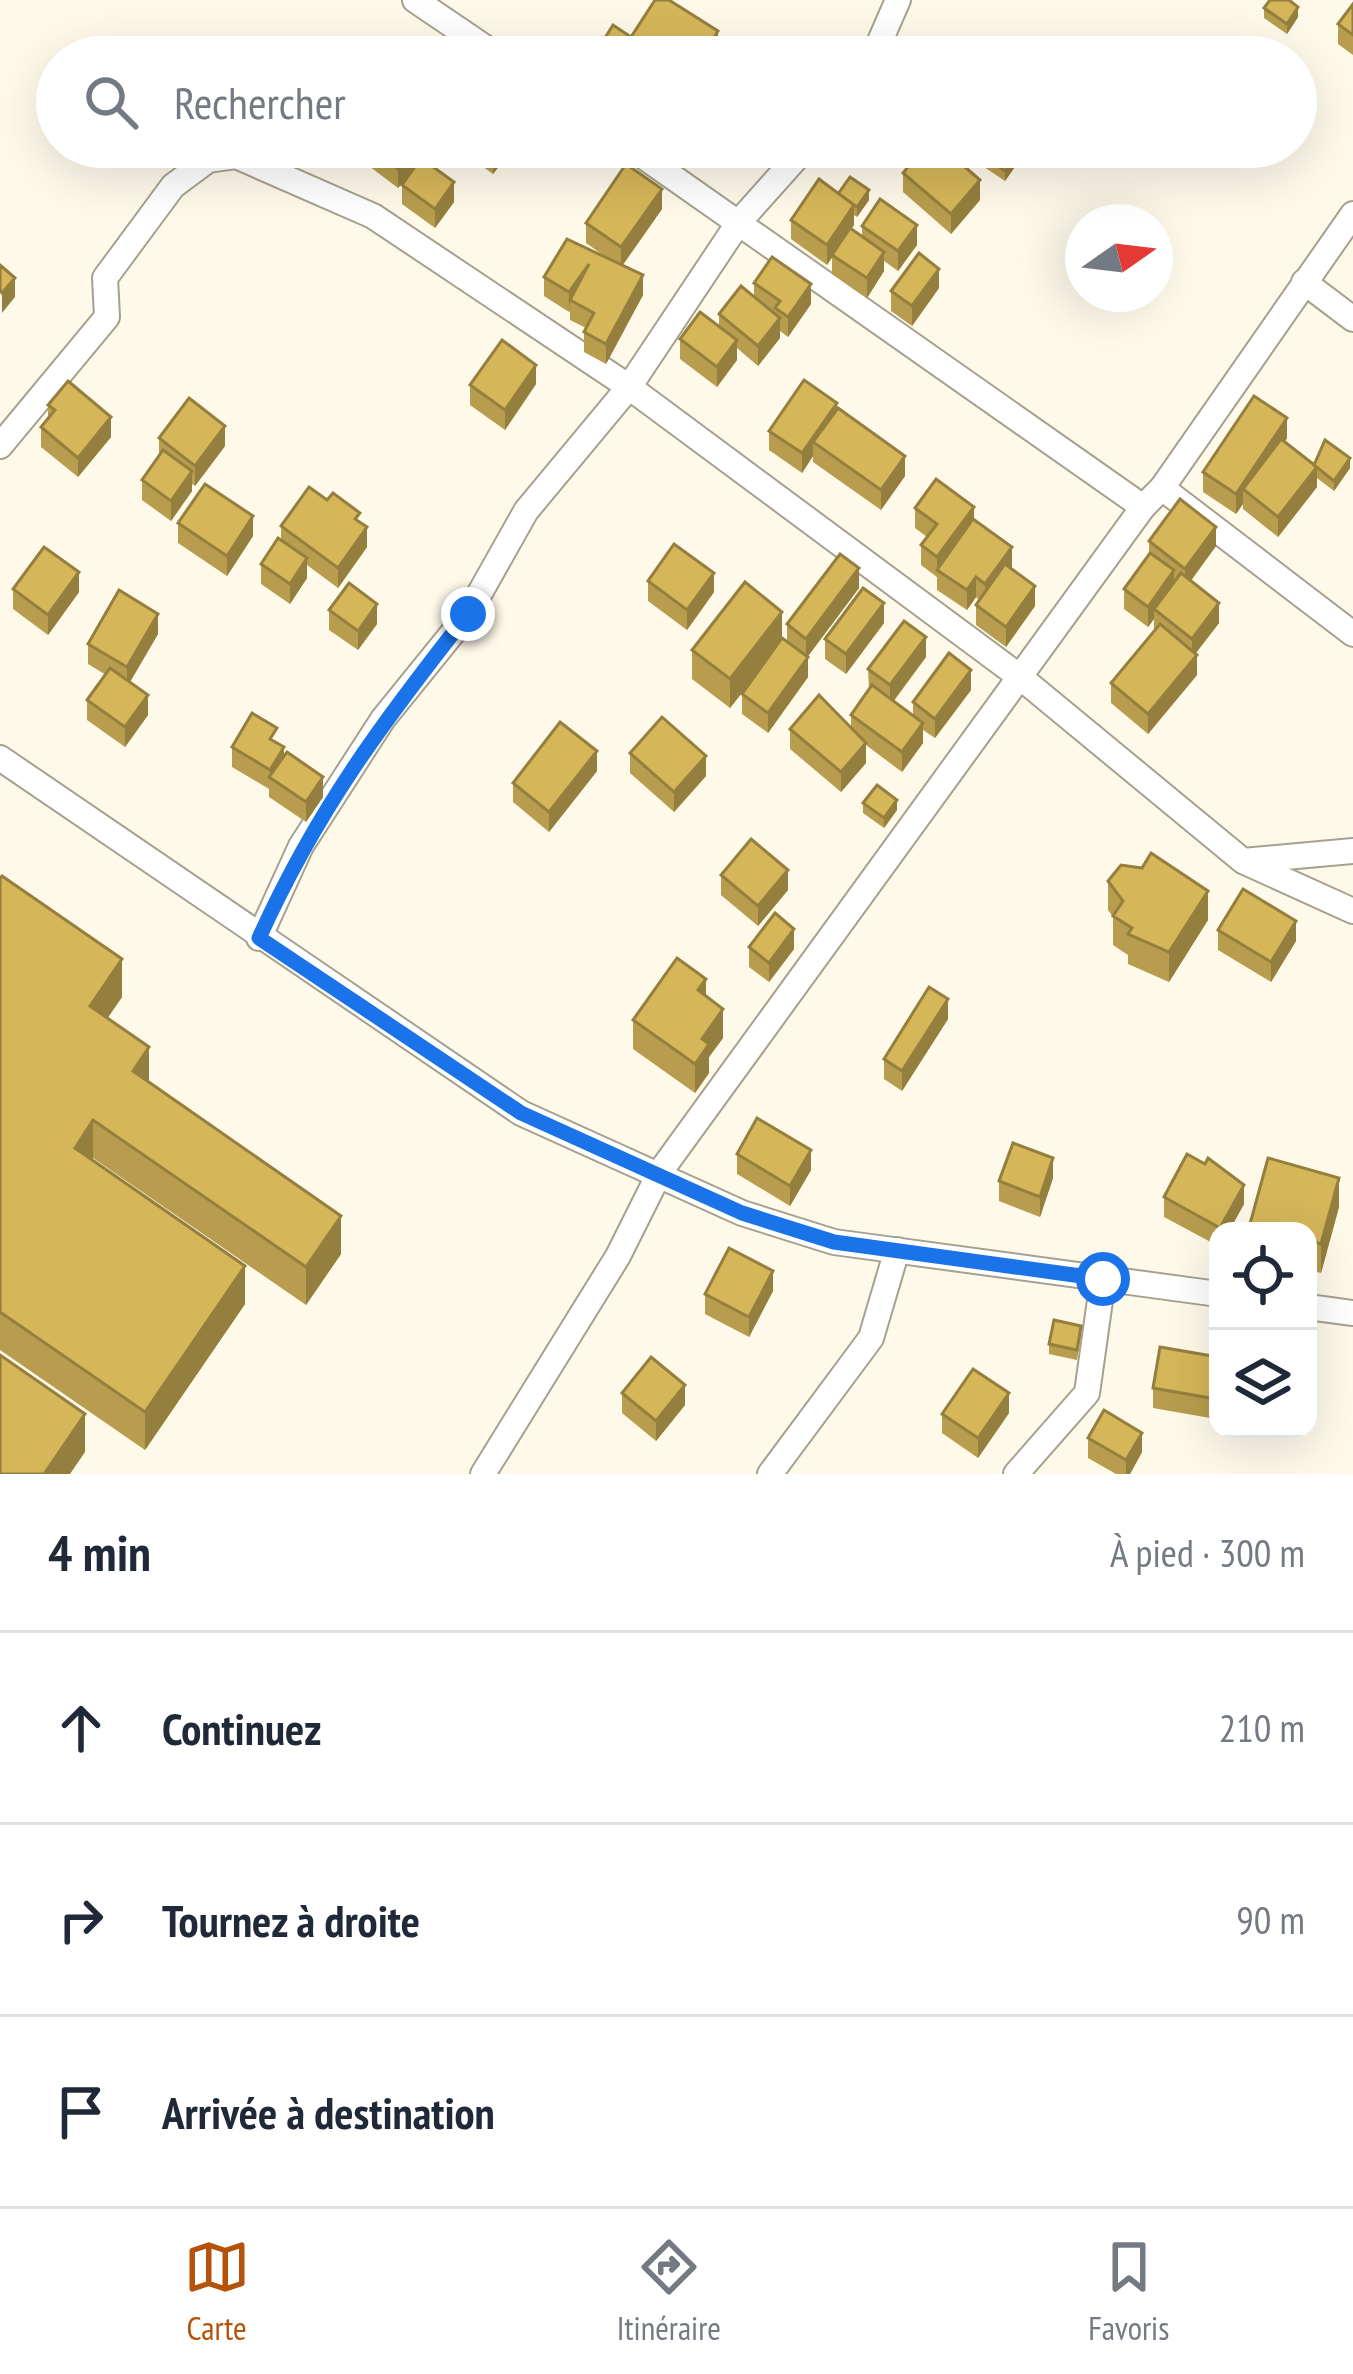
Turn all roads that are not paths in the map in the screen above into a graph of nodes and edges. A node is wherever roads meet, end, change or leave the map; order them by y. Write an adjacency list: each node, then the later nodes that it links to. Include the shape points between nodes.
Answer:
1 (416, 0): 3 (street)
2 (898, 0): 4 (street)
3 (468, 36)
4 (882, 36)
5 (197, 168): 14 (street, via 140,225 105,278 106,317)
6 (263, 168): 13 (street, via 373,216)
7 (661, 168): 10 (street)
8 (787, 168): 10 (street)
9 (1353, 214): 11 (street)
10 (739, 222): 13 (street); 16 (street)
11 (1304, 282): 12 (street); 15 (street)
12 (1353, 319)
13 (629, 387): 18 (street); 23 (street, via 526,511 468,614 383,719 301,846)
14 (0, 446)
15 (1162, 488): 16 (street); 17 (street)
16 (1142, 506): 18 (street)
17 (1353, 634)
18 (1020, 677): 21 (street); 24 (street)
19 (0, 758): 23 (street)
20 (1353, 851): 21 (street)
21 (1243, 861): 22 (street)
22 (1353, 911)
23 (259, 938): 24 (street, via 521,1113)
24 (660, 1172): 25 (street, via 742,1213 834,1242); 30 (street, via 618,1256)
25 (897, 1250): 26 (street); 31 (street, via 871,1338)
26 (1103, 1279): 27 (street); 32 (street, via 1087,1393)
27 (1209, 1293)
28 (1317, 1308): 29 (street)
29 (1353, 1313)
30 (483, 1474)
31 (770, 1474)
32 (1016, 1474)

